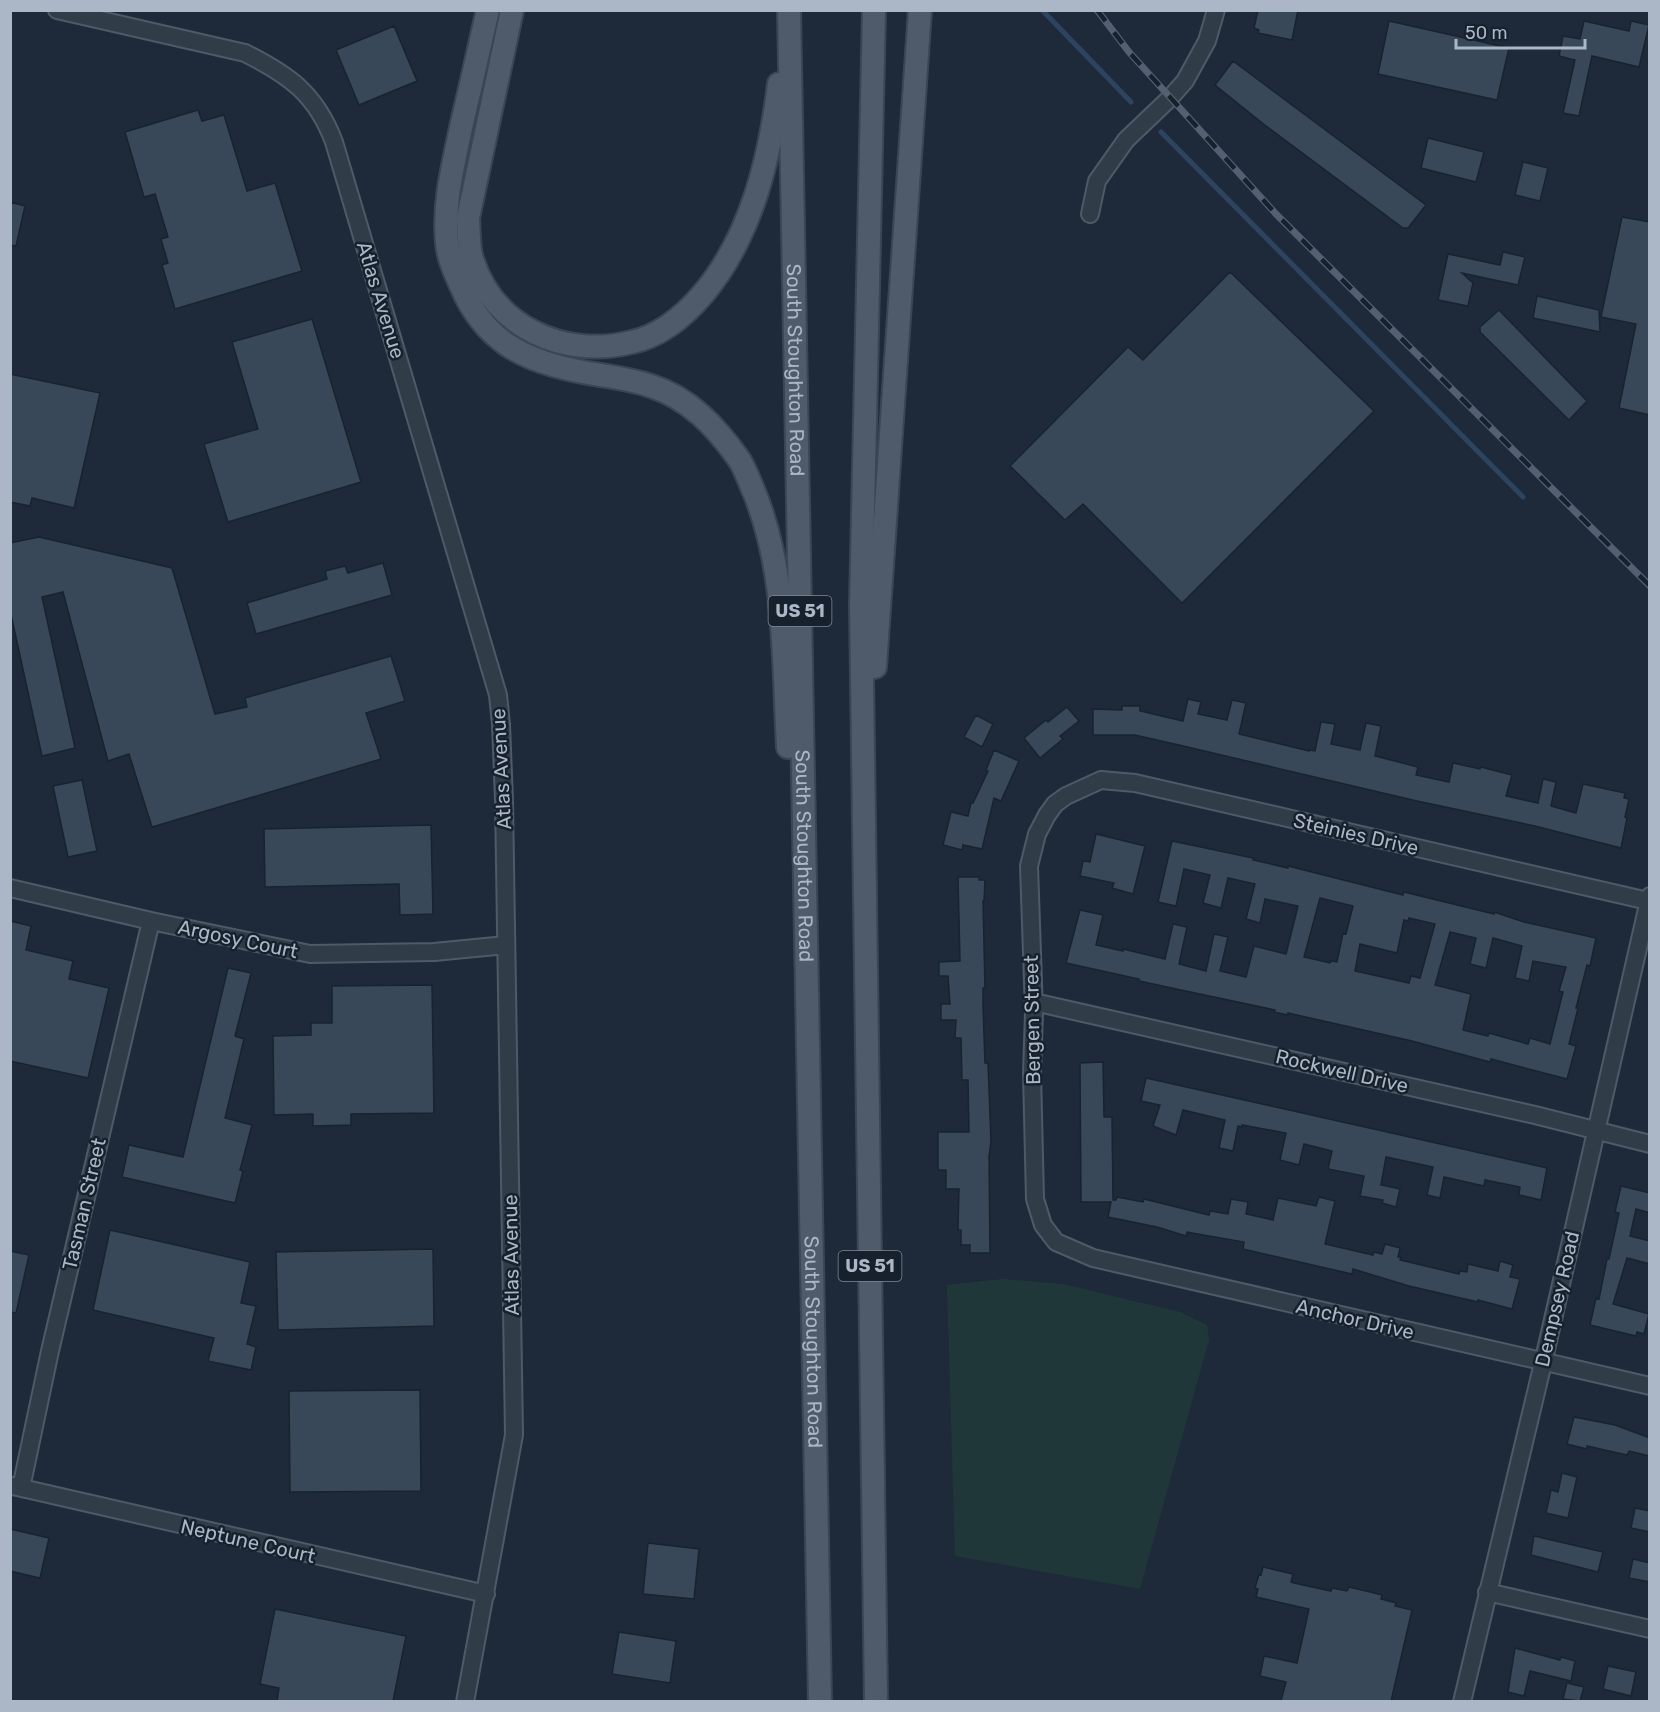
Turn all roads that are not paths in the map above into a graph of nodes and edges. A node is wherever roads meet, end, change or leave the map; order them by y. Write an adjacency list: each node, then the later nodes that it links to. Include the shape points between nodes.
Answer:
1 (57, 10): 14 (street, Atlas Avenue, via 245,53 293,80 309,96 329,128 498,695)
2 (488, 10): 18 (main road, via 448,191 447,243 463,291 479,320 506,346 574,371 648,385 693,407 740,460 763,512 781,596)
3 (512, 10): 4 (main road, via 468,218 472,257 488,294 514,321 560,342 595,346 634,342 672,323 703,294 732,252 749,216 774,123)
4 (788, 10): 18 (main road, South Stoughton Road / US 51)
5 (874, 10): 10 (main road, US 51, via 861,605)
6 (920, 10): 10 (main road)
7 (1216, 10): 8 (street, via 1207,41 1185,81 1126,140 1097,181)
8 (1090, 214)
9 (1066, 796): 12 (street, Steinies Drive, via 1101,780 1135,783); 15 (street, Bergen Street, via 1055,804 1037,834 1029,867)
10 (864, 830): 28 (main road, US 51)
11 (10, 888): 13 (street, Argosy Court)
12 (1649, 898): 16 (street, Dempsey Road)
13 (151, 921): 14 (street, Argosy Court, via 310,954 434,952); 22 (street, Tasman Street)
14 (506, 945): 24 (street, Atlas Avenue, via 514,1435)
15 (1034, 1002): 16 (street, Rockwell Drive); 19 (street, Bergen Street, via 1035,1199 1043,1225)
16 (1596, 1131): 17 (street, Rockwell Drive); 20 (street, Dempsey Road)
17 (1650, 1143)
18 (810, 1212): 27 (main road, South Stoughton Road / US 51)
19 (1062, 1245): 20 (street, Anchor Drive, via 1093,1258)
20 (1543, 1363): 21 (street, Anchor Drive); 23 (street, Dempsey Road)
21 (1650, 1386)
22 (16, 1487): 24 (street, Neptune Court)
23 (1487, 1592): 25 (street); 29 (street, Dempsey Road)
24 (486, 1594): 26 (street, Atlas Avenue)
25 (1650, 1629)
26 (465, 1701)
27 (820, 1701)
28 (876, 1701)
29 (1462, 1701)

